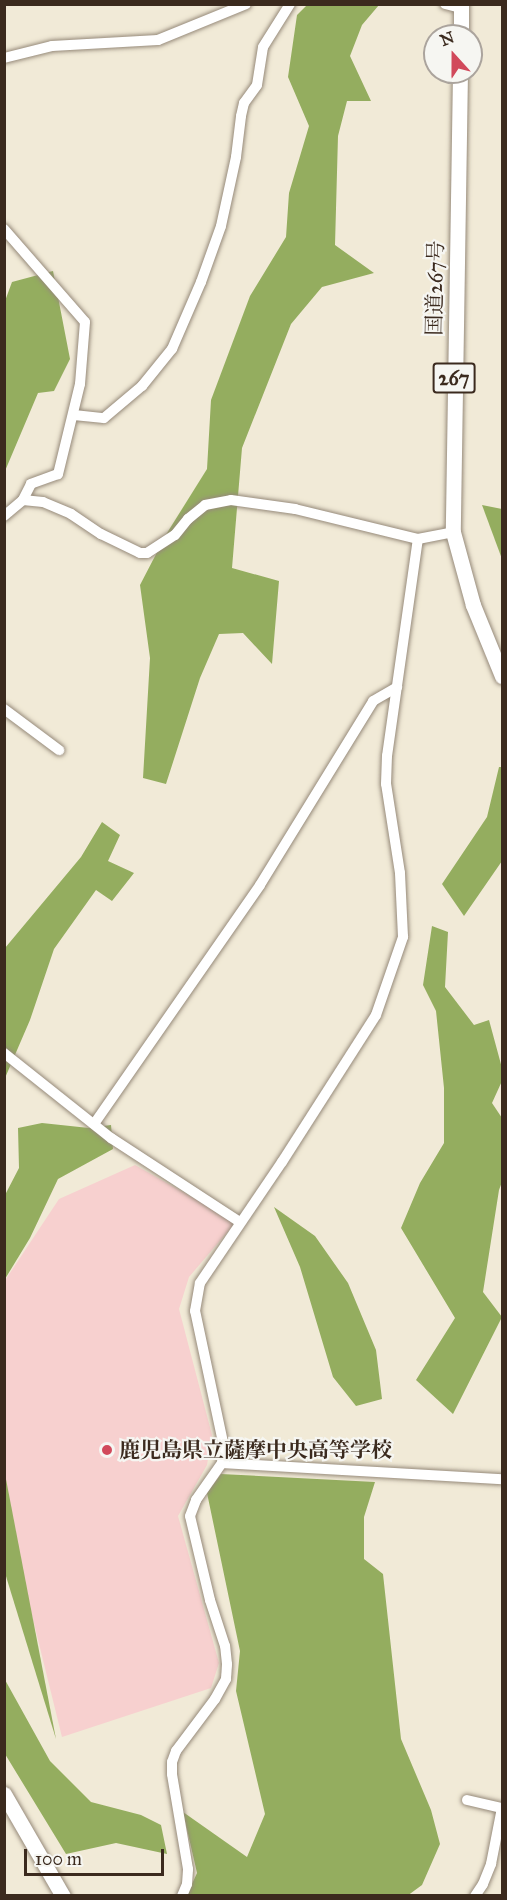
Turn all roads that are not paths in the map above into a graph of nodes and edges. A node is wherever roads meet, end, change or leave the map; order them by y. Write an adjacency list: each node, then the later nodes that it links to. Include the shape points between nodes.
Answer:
1 (246, 4): 6 (street, via 158,40 52,46)
2 (290, 4): 9 (street, via 263,47 257,85 244,103 221,226 172,349 142,386 104,418)
3 (445, 4): 4 (street)
4 (461, 6): 5 (highway)
5 (461, 24)
6 (4, 58)
7 (460, 84): 12 (highway, 国道267号 / 267)
8 (4, 229): 9 (street, via 85,322)
9 (74, 415): 10 (street, via 58,474 31,484)
10 (23, 500): 11 (street); 13 (street, via 43,502 71,514 140,553 147,553 175,535 205,505 231,500 295,509)
11 (4, 516)
12 (453, 532): 13 (street); 14 (highway, 国道267号 / 267, via 473,606)
13 (418, 539): 15 (street)
14 (502, 676)
15 (397, 687): 19 (street, via 373,701 260,885); 20 (street, via 386,784 402,891 403,937 376,1015)
16 (4, 709): 17 (street)
17 (59, 750)
18 (4, 1053): 19 (street)
19 (94, 1124): 20 (street)
20 (240, 1222): 21 (street, via 200,1283 195,1311 224,1447)
21 (222, 1463): 22 (street); 27 (street, via 196,1500 190,1516 227,1664 226,1679 215,1699 172,1762 188,1869)
22 (502, 1479)
23 (4, 1794): 26 (highway)
24 (467, 1800): 25 (street)
25 (502, 1808): 28 (street, via 490,1864)
26 (63, 1896)
27 (182, 1896)
28 (475, 1896)

